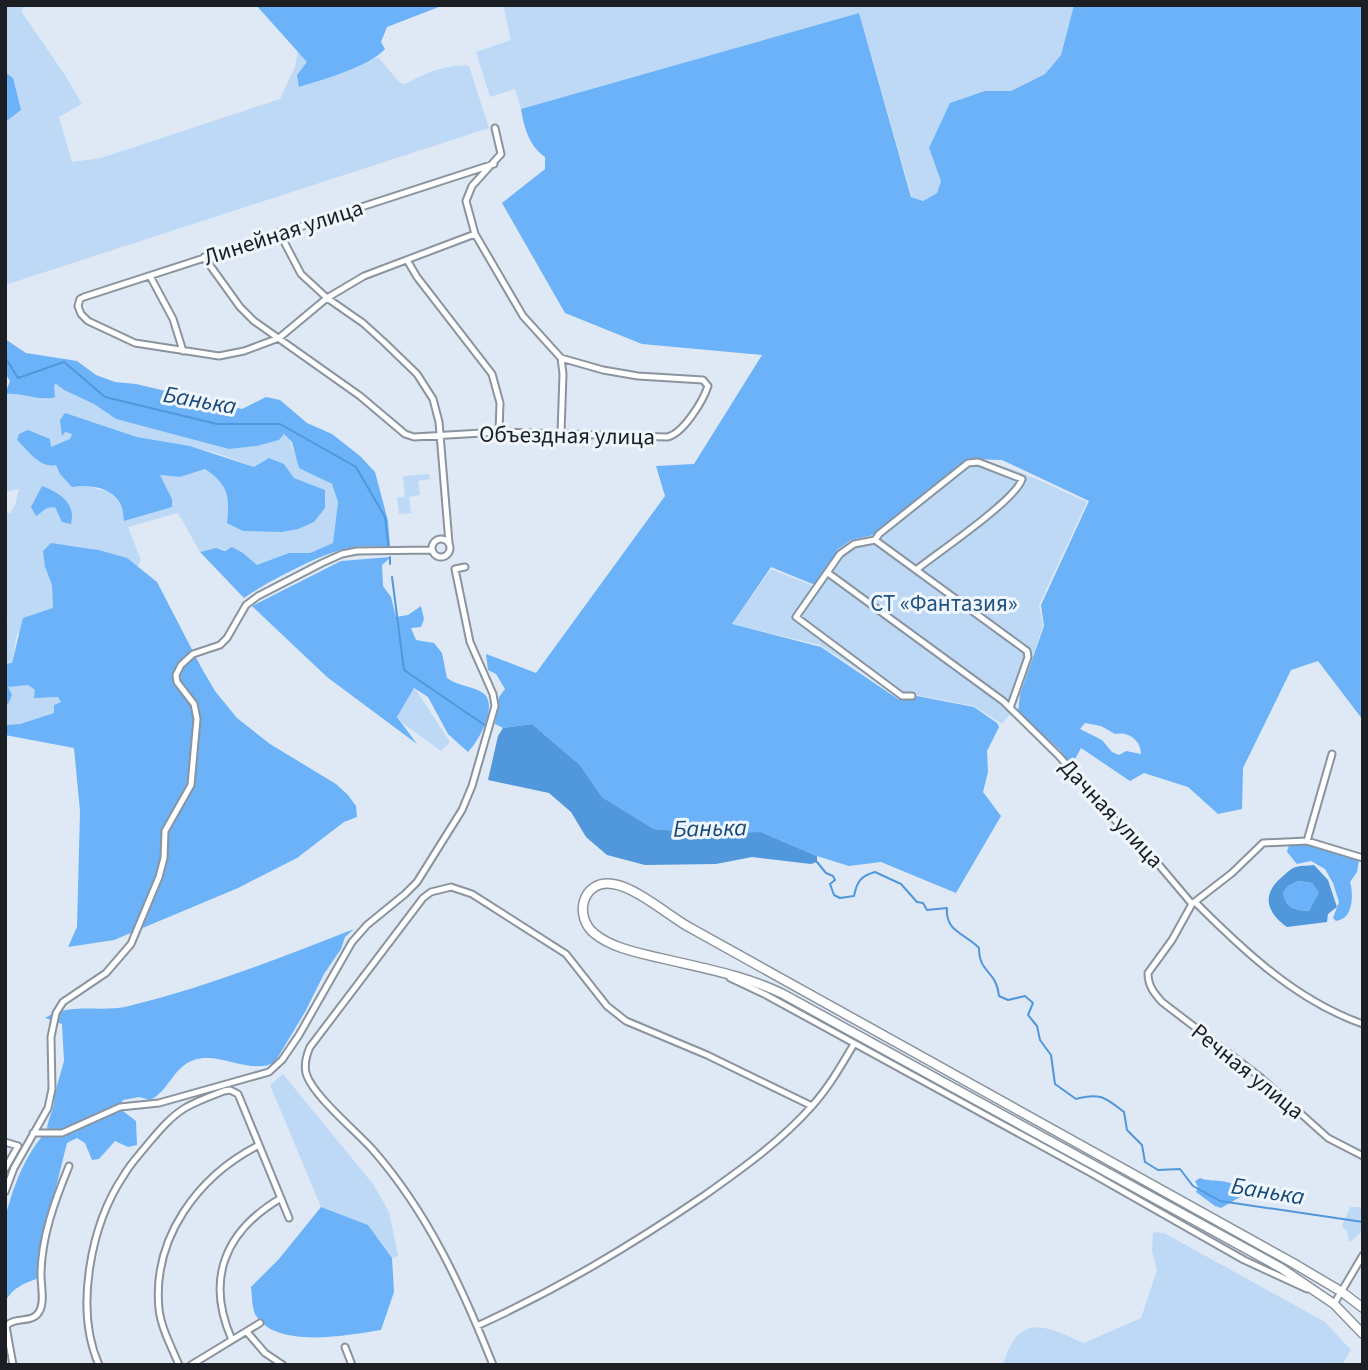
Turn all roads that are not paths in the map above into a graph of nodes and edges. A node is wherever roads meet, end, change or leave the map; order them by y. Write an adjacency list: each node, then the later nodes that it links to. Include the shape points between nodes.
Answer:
1 (495, 128): 2 (street, via 501,154)
2 (494, 164): 3 (street, Линейная улица); 4 (street, via 472,186 466,201)
3 (279, 232): 5 (street, Линейная улица); 8 (street, via 301,274)
4 (475, 234): 6 (street); 11 (street, via 523,316)
5 (205, 257): 7 (street, Линейная улица); 9 (street, Объездная улица, via 240,307)
6 (407, 260): 8 (street, via 364,276); 12 (street, via 492,374 500,403)
7 (150, 276): 10 (street, via 173,319); 10 (street, Линейная улица, via 80,299 81,314 135,343)
8 (327, 298): 9 (street); 14 (street, via 377,336 425,384 437,409)
9 (279, 338): 10 (street, via 219,356); 14 (street, Объездная улица, via 405,434)
10 (183, 351)
11 (561, 358): 13 (street); 13 (street, Объездная улица, via 603,370 708,384 675,436)
12 (499, 432): 13 (street, Объездная улица); 14 (street, Объездная улица)
13 (561, 433)
14 (439, 435): 16 (street)
15 (875, 540): 19 (street); 19 (street, via 968,463 978,462 1022,479 1005,500); 20 (street, via 847,547)
16 (449, 543): 17 (street, via 439,540); 17 (street, via 445,557)
17 (432, 550): 31 (street, via 357,551 322,563 258,596 246,605 220,645 192,654 181,665 177,682 194,704 197,719 191,785 164,831 159,877 131,944 106,973 63,1002 56,1013 51,1037 52,1090 48,1108)
18 (465, 568): 31 (street, via 455,569 470,642 495,706 472,786 417,882 352,942 282,1060 269,1072 159,1103 120,1107 62,1133)
19 (916, 570): 22 (street, via 1027,651)
20 (828, 573): 21 (street, via 797,614 798,619 901,695); 22 (street, Дачная улица)
21 (912, 696)
22 (1010, 708): 26 (street, Дачная улица, via 1059,755)
23 (1332, 754): 24 (street)
24 (1307, 841): 25 (street); 26 (street, via 1281,840 1258,846)
25 (1363, 858)
26 (1194, 904): 28 (street, Дачная улица, via 1292,987 1335,1014); 34 (street, Речная улица, via 1148,973 1150,987 1162,1002 1260,1077 1328,1138)
27 (708, 969): 29 (street); 41 (street, via 644,954 597,936 583,919 585,897 602,884 627,888 687,926); 42 (street, via 783,994 1282,1268)
28 (1363, 1024)
29 (855, 1044): 30 (street); 42 (street, via 1244,1260)
30 (812, 1106): 45 (street, via 744,1167 649,1234 584,1273); 45 (street, via 626,1021 607,1006 566,954 472,894 451,887 431,892 406,918 310,1047 306,1074 407,1193 435,1235)
31 (33, 1133): 37 (street)
32 (5, 1142): 36 (street, via 18,1146)
33 (259, 1145): 38 (street); 51 (street, via 238,1094 224,1091 184,1108 167,1122 123,1175 101,1223 87,1283 91,1336); 52 (street, via 216,1172 197,1192 167,1247 159,1312)
34 (1363, 1156)
35 (69, 1166): 50 (street, via 47,1231 40,1312 6,1326)
36 (5, 1169)
37 (5, 1192)
38 (281, 1198): 39 (street); 48 (street, via 247,1223 226,1258 219,1300)
39 (289, 1218)
40 (1363, 1255): 41 (street)
41 (1342, 1292): 42 (street); 43 (street)
42 (1331, 1302): 47 (street)
43 (1363, 1308)
44 (261, 1323): 46 (street)
45 (477, 1326): 56 (street)
46 (247, 1332): 48 (street); 54 (street)
47 (1363, 1334)
48 (232, 1340): 53 (street)
49 (345, 1347): 55 (street)
50 (13, 1365)
51 (99, 1365)
52 (179, 1365)
53 (191, 1365)
54 (283, 1365)
55 (352, 1365)
56 (493, 1365)

